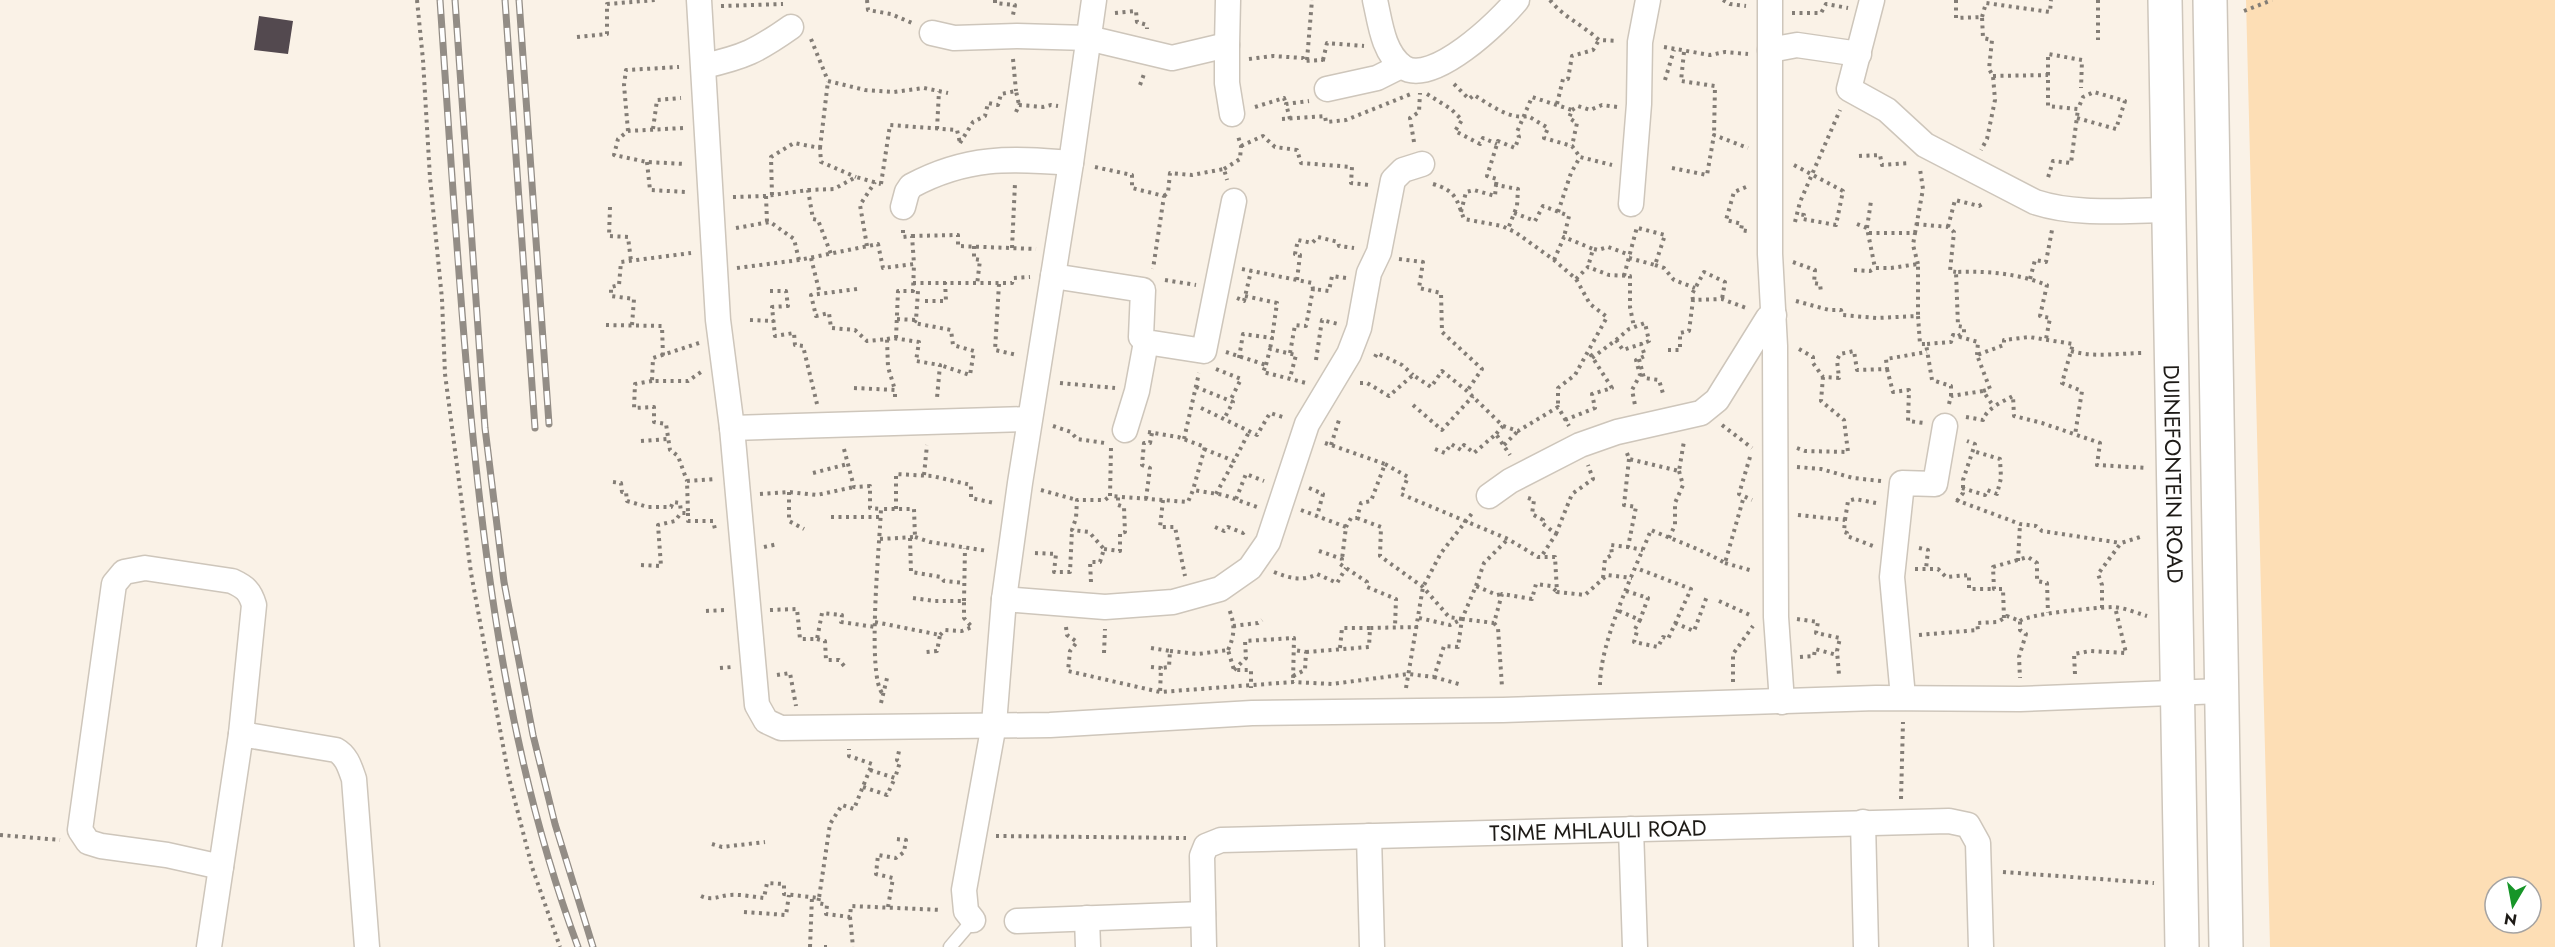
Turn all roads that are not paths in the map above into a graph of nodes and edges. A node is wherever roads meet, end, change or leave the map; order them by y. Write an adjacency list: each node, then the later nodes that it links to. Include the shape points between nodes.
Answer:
1 (1094, 0): 13 (street)
2 (1228, 0): 15 (street)
3 (1375, 0): 18 (street, via 1385,43)
4 (1517, 0): 18 (street, via 1466,48 1437,67 1415,72)
5 (1648, 0): 26 (street, via 1640,42)
6 (2164, 0): 25 (main road, DUINEFONTEIN ROAD)
7 (2210, 0): 37 (main road, DUINEFONTEIN ROAD)
8 (699, 4): 17 (street)
9 (1770, 4): 14 (street)
10 (1870, 6): 16 (street)
11 (791, 27): 17 (street, via 741,58)
12 (932, 33): 13 (street, via 954,38)
13 (1088, 38): 15 (street, via 1173,58); 21 (street, via 1079,109)
14 (1770, 50): 16 (street, via 1797,45); 28 (street)
15 (1227, 53): 20 (street)
16 (1858, 54): 25 (street, via 1849,89 1887,110 1925,145 2007,188 2070,211)
17 (704, 66): 32 (street, via 721,340)
18 (1401, 66): 19 (street, via 1377,78)
19 (1327, 89)
20 (1232, 114)
21 (1080, 164): 23 (street, via 962,153 920,182); 27 (street)
22 (1422, 164): 35 (street, via 1397,174 1390,187 1359,328 1349,354 1304,431 1268,542 1253,564 1221,589 1173,602 1110,607)
23 (905, 199)
24 (1234, 201): 29 (street, via 1203,358)
25 (2170, 210): 36 (main road, DUINEFONTEIN ROAD)
26 (1634, 216)
27 (1053, 276): 29 (street, via 1147,287 1139,330); 30 (street)
28 (1772, 310): 34 (street, via 1717,400 1701,412 1580,445); 39 (street, via 1776,617)
29 (1146, 342): 33 (street)
30 (1029, 419): 32 (street); 35 (street)
31 (1952, 421): 38 (street, via 1935,484 1901,495 1892,577)
32 (732, 428): 40 (street, via 757,705 766,721 781,728)
33 (1125, 430)
34 (1489, 496)
35 (1004, 599): 40 (street)
36 (2178, 692): 37 (street); 38 (street, via 2020,699); 59 (main road, DUINEFONTEIN ROAD)
37 (2221, 692): 60 (main road, DUINEFONTEIN ROAD)
38 (1903, 697): 39 (street)
39 (1782, 702): 40 (street, via 1252,712 1050,725)
40 (994, 724): 47 (street, via 963,890)
41 (241, 734): 45 (street); 45 (street, via 254,605 250,594 232,581 145,568 124,572 114,584 80,830 88,842); 51 (street, via 342,753 354,779)
42 (1863, 822): 43 (street, TSIME MHLAULI ROAD); 57 (street); 58 (street, TSIME MHLAULI ROAD, via 1949,820 1968,825 1978,843)
43 (1632, 829): 44 (street, TSIME MHLAULI ROAD); 56 (street)
44 (1369, 836): 46 (street, TSIME MHLAULI ROAD, via 1221,840 1206,846 1202,856); 55 (street)
45 (221, 867): 50 (street)
46 (1203, 914): 48 (street); 54 (street)
47 (970, 915): 52 (lane)
48 (1087, 918): 49 (street); 53 (street)
49 (1017, 921)
50 (209, 947)
51 (367, 947)
52 (950, 947)
53 (1088, 947)
54 (1204, 947)
55 (1372, 947)
56 (1635, 947)
57 (1866, 947)
58 (1981, 947)
59 (2182, 947)
60 (2226, 947)

